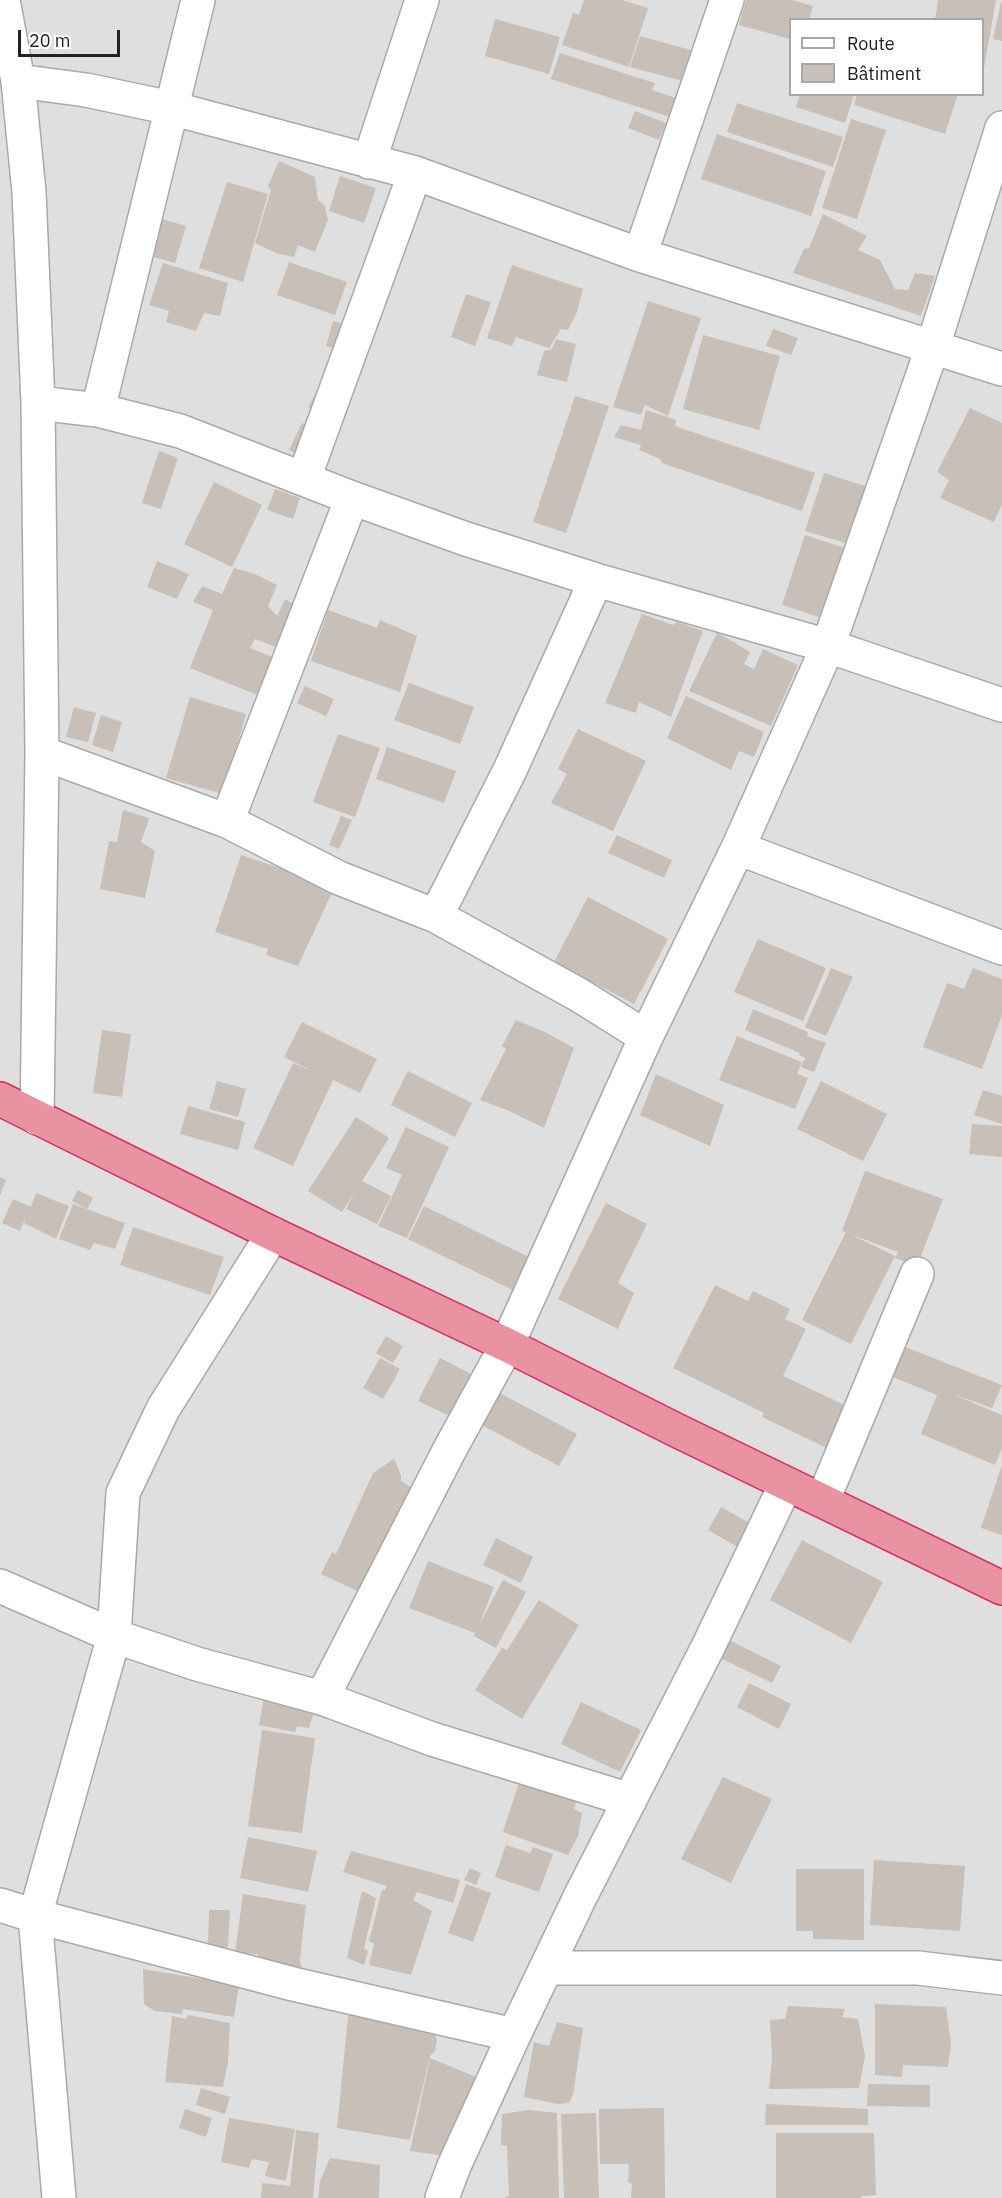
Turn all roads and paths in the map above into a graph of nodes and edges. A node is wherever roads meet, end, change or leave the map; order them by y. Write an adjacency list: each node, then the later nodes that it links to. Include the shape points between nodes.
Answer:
1 (3, 0): 5 (street)
2 (198, 0): 6 (street)
3 (422, 0): 8 (street)
4 (727, 0): 10 (street)
5 (18, 81): 6 (street); 13 (street, via 29,192)
6 (171, 108): 8 (street); 14 (street)
7 (1002, 128): 11 (street)
8 (369, 162): 9 (street)
9 (415, 173): 10 (street); 15 (street)
10 (640, 255): 11 (street)
11 (933, 346): 12 (street); 18 (street)
12 (1002, 369)
13 (38, 403): 14 (street); 20 (street)
14 (98, 410): 15 (street, via 180,431)
15 (304, 478): 16 (street)
16 (352, 498): 17 (street); 21 (street)
17 (596, 580): 18 (street); 23 (street, via 510,770)
18 (828, 646): 19 (street); 22 (street)
19 (1002, 705)
20 (42, 753): 21 (street); 27 (street)
21 (227, 821): 23 (street, via 339,878)
22 (738, 848): 24 (street); 25 (street)
23 (436, 916): 25 (street, via 579,994)
24 (1002, 948)
25 (646, 1037): 30 (street)
26 (0, 1099): 27 (highway)
27 (37, 1118): 28 (highway)
28 (273, 1234): 30 (highway); 35 (street, via 163,1409 123,1493)
29 (917, 1274): 32 (street)
30 (507, 1345): 31 (highway); 36 (street)
31 (786, 1484): 32 (highway); 37 (street)
32 (822, 1500): 34 (highway)
33 (0, 1586): 35 (street)
34 (1002, 1588)
35 (114, 1636): 36 (street, via 197,1664); 39 (street)
36 (322, 1698): 37 (street, via 432,1739)
37 (630, 1800): 40 (street)
38 (0, 1905): 39 (street)
39 (35, 1916): 42 (street, via 293,1984); 43 (street)
40 (546, 1968): 41 (street, via 918,1968); 42 (street)
41 (1002, 1978)
42 (514, 2035): 44 (street)
43 (59, 2198)
44 (442, 2198)

